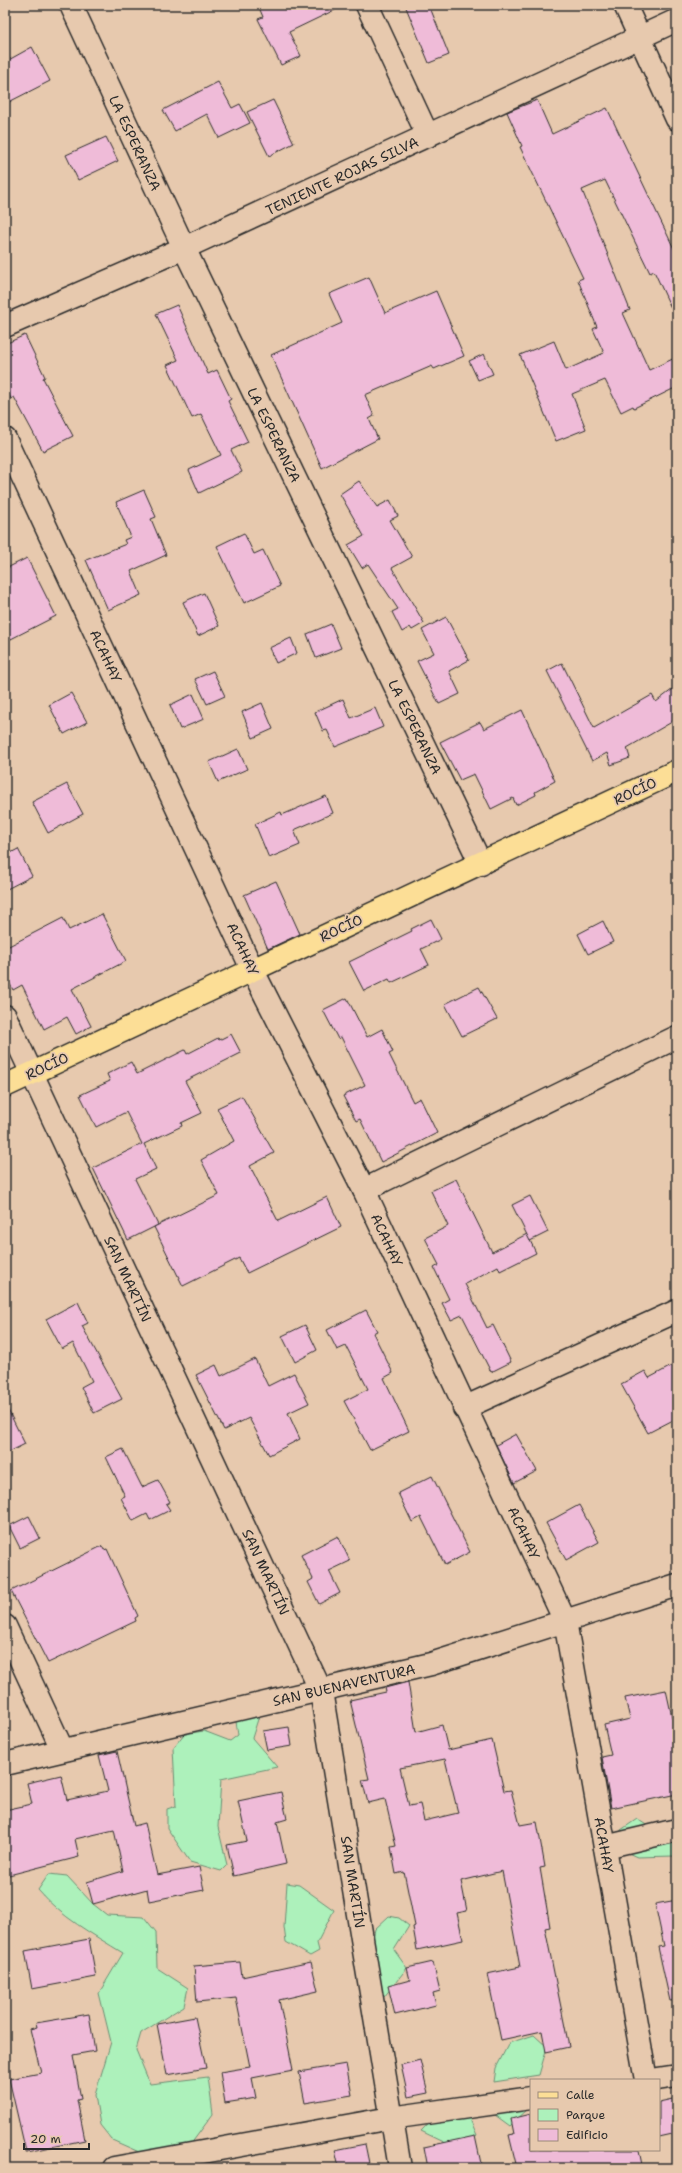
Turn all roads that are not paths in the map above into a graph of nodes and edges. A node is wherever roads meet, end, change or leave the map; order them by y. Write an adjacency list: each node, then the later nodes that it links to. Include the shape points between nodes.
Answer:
1 (71, 5): 8 (street, LA ESPERANZA)
2 (367, 5): 7 (street)
3 (625, 5): 5 (street)
4 (677, 20): 5 (street, TENIENTE ROJAS SILVA)
5 (639, 37): 6 (street); 7 (street, TENIENTE ROJAS SILVA)
6 (677, 119)
7 (428, 136): 8 (street, TENIENTE ROJAS SILVA)
8 (184, 248): 9 (street, TENIENTE ROJAS SILVA); 12 (street, LA ESPERANZA)
9 (5, 326)
10 (5, 439): 13 (street, ACAHAY)
11 (677, 771): 12 (main road, ROCÍO)
12 (481, 864): 13 (main road, ROCÍO)
13 (252, 969): 16 (main road, ROCÍO); 18 (street, ACAHAY)
14 (5, 1016): 16 (street, SAN MARTÍN)
15 (677, 1037): 18 (street)
16 (31, 1073): 17 (main road, ROCÍO); 24 (street, SAN MARTÍN)
17 (5, 1086)
18 (364, 1190): 20 (street, ACAHAY)
19 (677, 1311): 20 (street)
20 (464, 1408): 22 (street, ACAHAY)
21 (677, 1585): 22 (street, SAN BUENAVENTURA)
22 (565, 1620): 24 (street, SAN BUENAVENTURA, via 430,1664); 28 (street, ACAHAY)
23 (5, 1626): 25 (street)
24 (322, 1691): 25 (street, SAN BUENAVENTURA); 33 (street, SAN MARTÍN)
25 (62, 1749): 26 (street, SAN BUENAVENTURA)
26 (5, 1764)
27 (677, 1830): 28 (street)
28 (605, 1847): 30 (street, ACAHAY)
29 (677, 2076): 31 (street)
30 (646, 2079)
31 (658, 2079)
32 (530, 2098): 33 (street)
33 (392, 2118): 34 (street); 35 (street, SAN MARTÍN)
34 (114, 2168)
35 (400, 2168)

